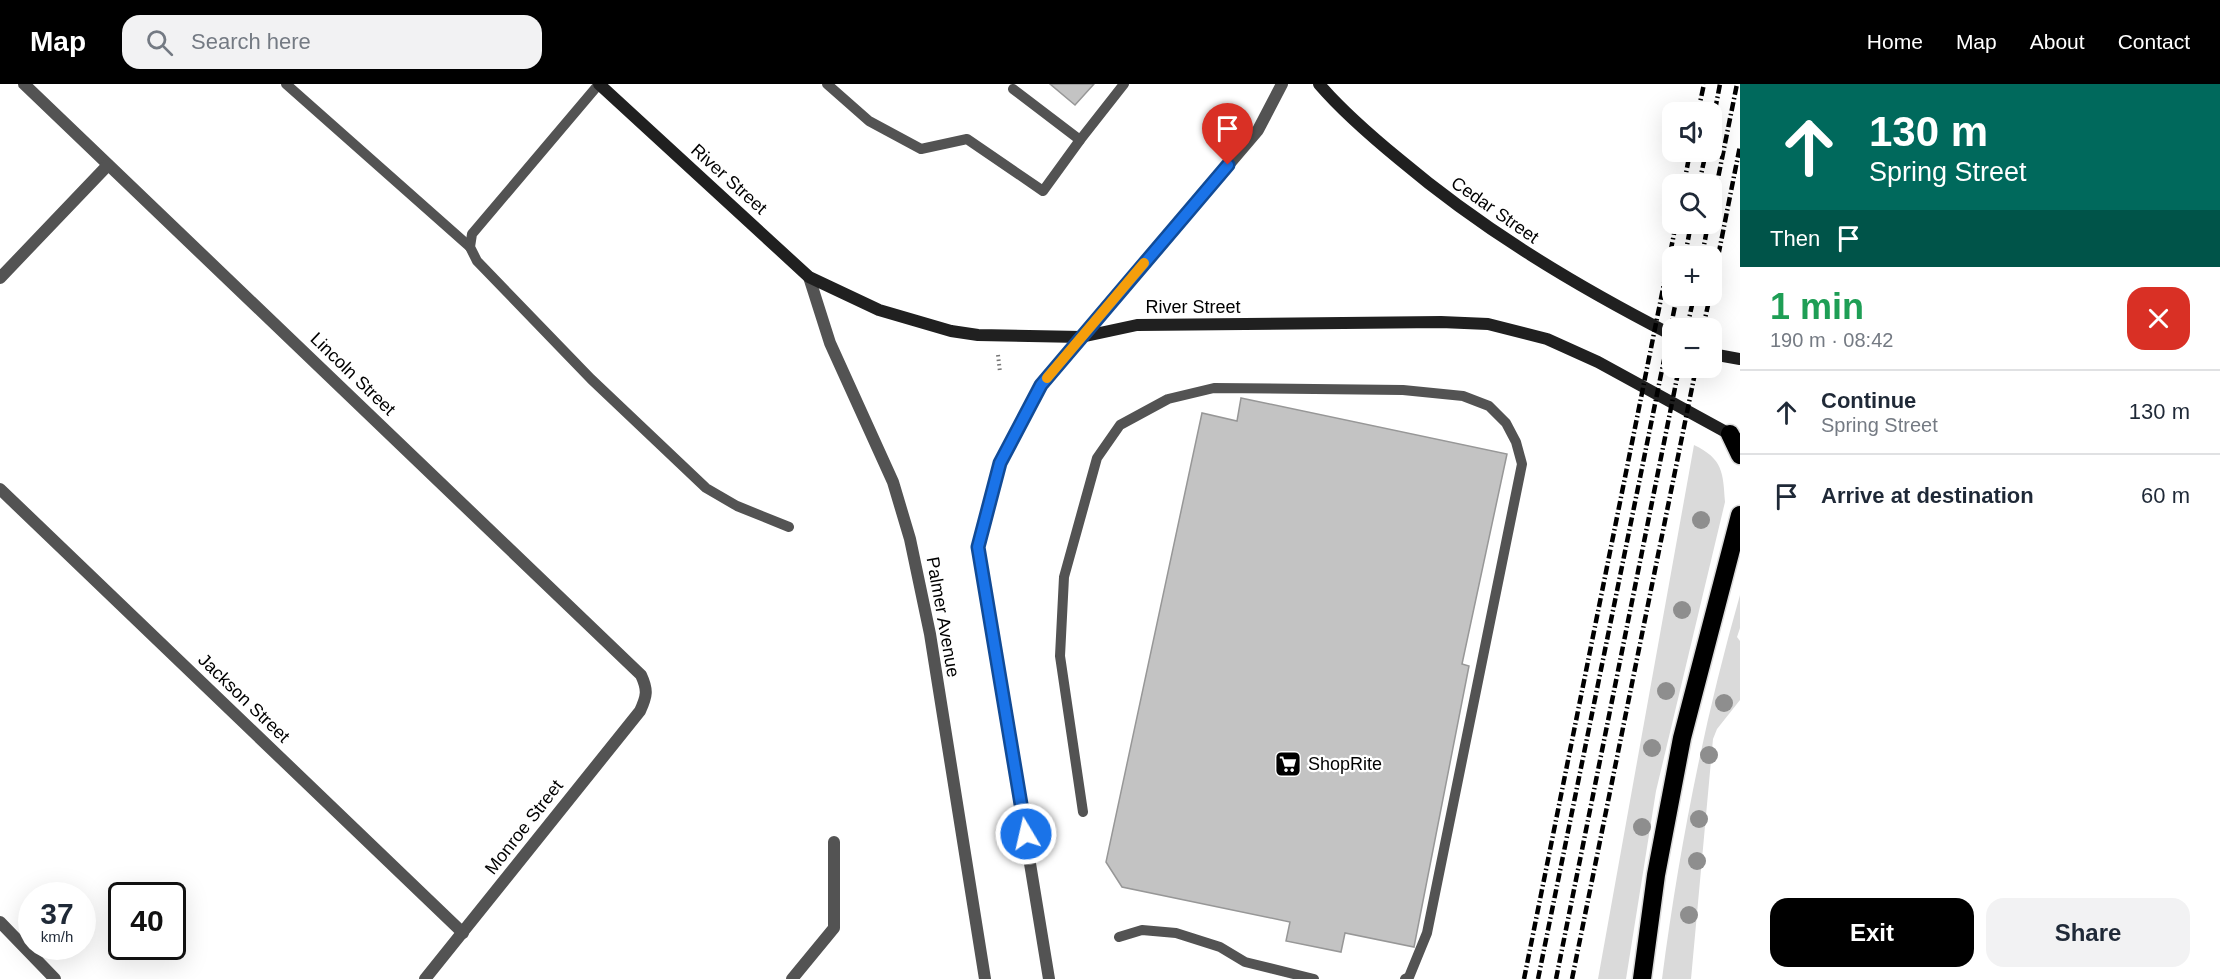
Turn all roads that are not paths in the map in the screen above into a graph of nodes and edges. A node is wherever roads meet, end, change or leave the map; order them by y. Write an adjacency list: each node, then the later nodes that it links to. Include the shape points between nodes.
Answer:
1 (24, 84): 10 (street, Lincoln Street)
2 (286, 84): 11 (lane)
3 (599, 84): 11 (lane, via 472,234); 12 (main road, River Street)
4 (827, 84): 9 (lane, via 869,122 921,149 967,139 1043,191)
5 (1124, 84): 9 (lane)
6 (1282, 84): 15 (street, via 1258,130)
7 (1319, 84): 14 (main road, Cedar Street, via 1378,142 1495,234 1576,284)
8 (1013, 89): 9 (lane)
9 (1080, 140)
10 (108, 165): 13 (street); 23 (street, Lincoln Street, via 641,675)
11 (470, 247): 22 (lane, via 477,261 583,371 706,488 736,506)
12 (809, 277): 15 (main road, River Street, via 879,310 951,331); 32 (street, Palmer Avenue, via 830,343 893,482 910,539 930,634)
13 (0, 278)
14 (1662, 330)
15 (1081, 337): 18 (main road, River Street, via 1137,325 1488,324 1547,339 1598,362); 33 (street, via 1041,385 1015,431 1000,463 978,547)
16 (1722, 356): 17 (main road)
17 (1740, 359)
18 (1735, 437): 19 (highway)
19 (1740, 454)
20 (0, 489): 27 (street, Jackson Street)
21 (1740, 515): 36 (highway, via 1682,738 1656,875)
22 (789, 527)
23 (648, 695): 27 (street, Monroe Street, via 640,711)
24 (1083, 812): 35 (lane, via 1060,656 1064,577 1097,458 1120,425 1168,399 1214,388 1403,390 1464,396 1489,406 1506,423 1521,464 1427,933)
25 (834, 842): 31 (street, via 834,928)
26 (0, 922): 29 (street)
27 (463, 933): 30 (street, Monroe Street)
28 (1119, 937): 34 (lane, via 1142,930 1176,933 1220,946 1245,962)
29 (55, 979)
30 (425, 979)
31 (792, 979)
32 (985, 979)
33 (1049, 979)
34 (1314, 979)
35 (1405, 979)
36 (1642, 979)

